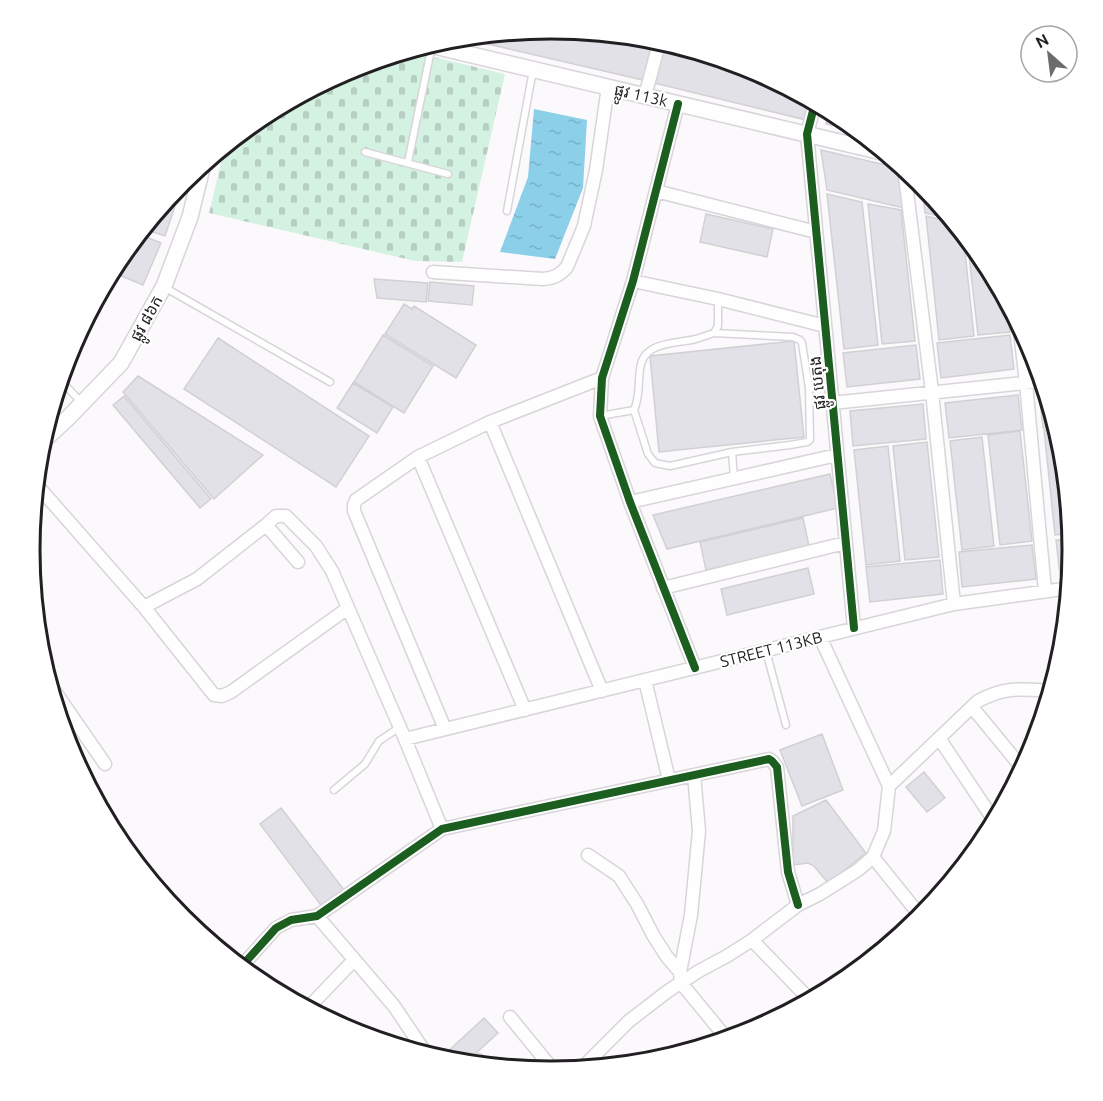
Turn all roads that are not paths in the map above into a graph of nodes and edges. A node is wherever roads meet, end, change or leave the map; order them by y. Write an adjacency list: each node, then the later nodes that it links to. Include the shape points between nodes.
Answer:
1 (460, 48): 4 (street, ផ្លូវ 113k)
2 (657, 50): 6 (street)
3 (429, 54): 12 (lane)
4 (534, 69): 5 (street, ផ្លូវ 113k); 17 (lane)
5 (608, 87): 6 (street, ផ្លូវ 113k); 19 (street, via 584,226 563,272 543,279)
6 (645, 96): 7 (street, ផ្លូវ 113k)
7 (678, 104): 9 (street, ផ្លូវ 113k); 16 (street)
8 (813, 111): 9 (street, ផ្លូវ បេតុង)
9 (807, 134): 10 (street, ផ្លូវ 113k); 18 (street, ផ្លូវ បេតុង)
10 (867, 149)
11 (365, 152): 12 (lane)
12 (408, 162): 13 (lane)
13 (448, 174)
14 (199, 180): 21 (street, ផ្លូវ ៨៦ក)
15 (906, 182): 33 (street)
16 (656, 191): 18 (street); 20 (street)
17 (507, 211)
18 (816, 232): 23 (street, ផ្លូវ បេតុង)
19 (433, 272)
20 (633, 281): 22 (street); 26 (street)
21 (164, 286): 27 (lane); 35 (street, ផ្លូវ ៨៦ក, via 121,363)
22 (718, 299): 23 (street); 24 (lane, via 718,326)
23 (825, 326): 30 (street, ផ្លូវ បេតុង)
24 (714, 333): 32 (lane, via 800,340); 36 (lane, via 654,347 646,353 640,360)
25 (1022, 351): 29 (street)
26 (602, 378): 37 (street); 38 (street)
27 (330, 382)
28 (1034, 382): 29 (street)
29 (1026, 383): 33 (street); 51 (street)
30 (831, 385): 32 (lane); 34 (street, ផ្លូវ បេតុង)
31 (67, 387): 35 (lane)
32 (808, 388): 40 (lane, via 810,440)
33 (932, 392): 34 (street); 52 (street)
34 (832, 403): 41 (street, ផ្លូវ បេតុង)
35 (82, 404): 39 (street, ផ្លូវ ៨៦ក)
36 (634, 410): 37 (lane); 40 (lane, via 648,454 655,463 670,466)
37 (600, 416): 45 (street)
38 (490, 422): 42 (street); 60 (street)
39 (54, 430)
40 (732, 452): 43 (lane)
41 (837, 455): 43 (street); 47 (street, ផ្លូវ បេតុង)
42 (418, 457): 64 (street); 67 (street, via 356,500 354,511)
43 (734, 478): 45 (street)
44 (43, 492): 53 (street)
45 (630, 502): 49 (street)
46 (266, 525): 48 (street); 53 (street, via 198,579); 54 (street, via 276,516 286,516 294,523 332,571)
47 (845, 543): 49 (street); 55 (street, ផ្លូវ បេតុង)
48 (298, 562)
49 (663, 588): 58 (street)
50 (1062, 589): 51 (street, STREET 113KB)
51 (1045, 591): 52 (street, STREET 113KB)
52 (954, 603): 55 (street, STREET 113KB)
53 (144, 607): 54 (street, via 214,695 222,696)
54 (348, 608): 66 (street)
55 (854, 628): 56 (street, STREET 113KB)
56 (820, 637): 57 (street, STREET 113KB); 74 (street)
57 (766, 650): 58 (street, STREET 113KB); 65 (lane)
58 (695, 668): 59 (street, STREET 113KB)
59 (645, 680): 60 (street, STREET 113KB); 73 (street)
60 (602, 691): 64 (street, STREET 113KB)
61 (1044, 691): 63 (street, via 1012,689 993,693)
62 (64, 704): 71 (street)
63 (972, 707): 68 (street); 70 (street)
64 (525, 710): 67 (street, STREET 113KB)
65 (786, 725)
66 (400, 727): 69 (street); 75 (lane, via 380,741 365,764)
67 (445, 729): 69 (street, STREET 113KB)
68 (939, 738): 74 (street); 76 (street)
69 (405, 739): 77 (street)
70 (1017, 762)
71 (105, 764)
72 (694, 775): 73 (street); 80 (street, via 769,759 777,767 788,872); 86 (street, via 699,831)
73 (669, 780): 77 (street)
74 (889, 786): 79 (street, via 884,831)
75 (334, 790)
76 (989, 814)
77 (442, 829): 82 (street)
78 (588, 855): 86 (street, via 619,876)
79 (873, 857): 80 (street); 81 (street)
80 (798, 905): 83 (street)
81 (915, 910)
82 (317, 916): 84 (street); 85 (street, via 291,920 276,928)
83 (752, 940): 86 (street); 87 (street)
84 (354, 960): 88 (street); 91 (street, via 394,1006)
85 (247, 961)
86 (680, 977): 90 (street); 92 (street)
87 (805, 994)
88 (313, 1003)
89 (510, 1017): 93 (street)
90 (722, 1033)
91 (420, 1045)
92 (589, 1061)
93 (547, 1062)

